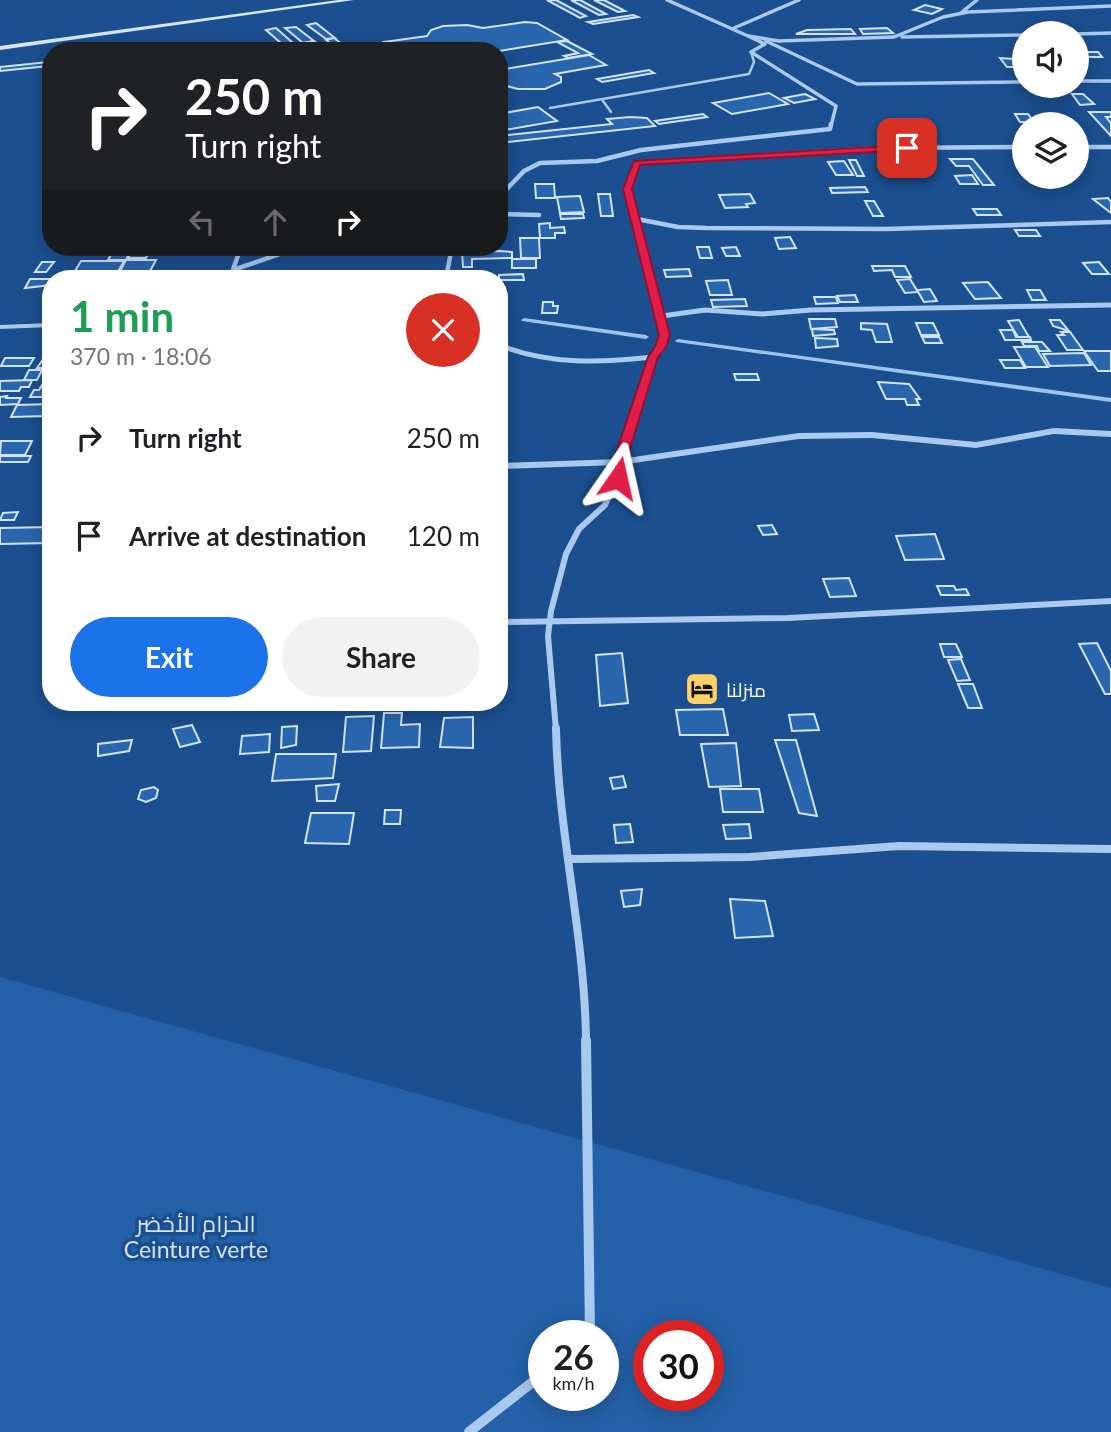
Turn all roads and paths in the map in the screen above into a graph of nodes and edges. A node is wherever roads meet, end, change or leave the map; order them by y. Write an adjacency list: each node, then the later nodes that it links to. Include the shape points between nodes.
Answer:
1 (324, 0): 16 (main road)
2 (351, 0): 16 (main road)
3 (667, 0): 9 (street)
4 (799, 0): 9 (street)
5 (978, 0): 8 (street)
6 (1107, 0): 7 (street)
7 (1111, 5): 8 (street)
8 (961, 13): 14 (street)
9 (734, 27): 13 (street)
10 (1089, 33): 11 (street)
11 (1111, 33)
12 (1012, 35): 14 (street)
13 (748, 36): 15 (street); 17 (street, via 765,44)
14 (894, 37): 15 (street)
15 (760, 38): 20 (street, via 857,84)
16 (0, 46)
17 (751, 52): 21 (lane, via 750,74); 27 (street, via 836,106 830,129 641,150 593,161 542,163 520,174)
18 (1089, 81): 19 (street)
19 (1111, 81)
20 (1012, 82)
21 (603, 101): 22 (lane); 23 (lane)
22 (550, 108)
23 (611, 112)
24 (1012, 147): 30 (street, via 882,148 639,162 628,189)
25 (1089, 147): 26 (street)
26 (1111, 147)
27 (508, 191)
28 (508, 214): 29 (street)
29 (539, 215)
30 (637, 219): 31 (street, via 707,228 886,229); 36 (street)
31 (1111, 222)
32 (238, 256): 34 (street)
33 (274, 256): 34 (street)
34 (233, 270)
35 (1111, 305): 36 (street, via 762,314 705,310)
36 (662, 316): 40 (street, via 665,335)
37 (42, 325): 38 (street)
38 (0, 327)
39 (508, 348): 40 (street, via 572,361)
40 (653, 357): 42 (street)
41 (1111, 434): 42 (street, via 1054,432 976,444 872,435 799,436)
42 (620, 462): 43 (street); 45 (street, via 605,505 579,528 566,554)
43 (508, 466)
44 (1111, 601): 45 (street, via 788,618)
45 (550, 621): 46 (street); 48 (street, via 557,773)
46 (508, 622)
47 (1111, 849): 48 (street, via 899,846 749,857)
48 (568, 859): 49 (street, via 586,1002)
49 (590, 1320)
50 (528, 1386): 51 (street)
51 (469, 1432)

